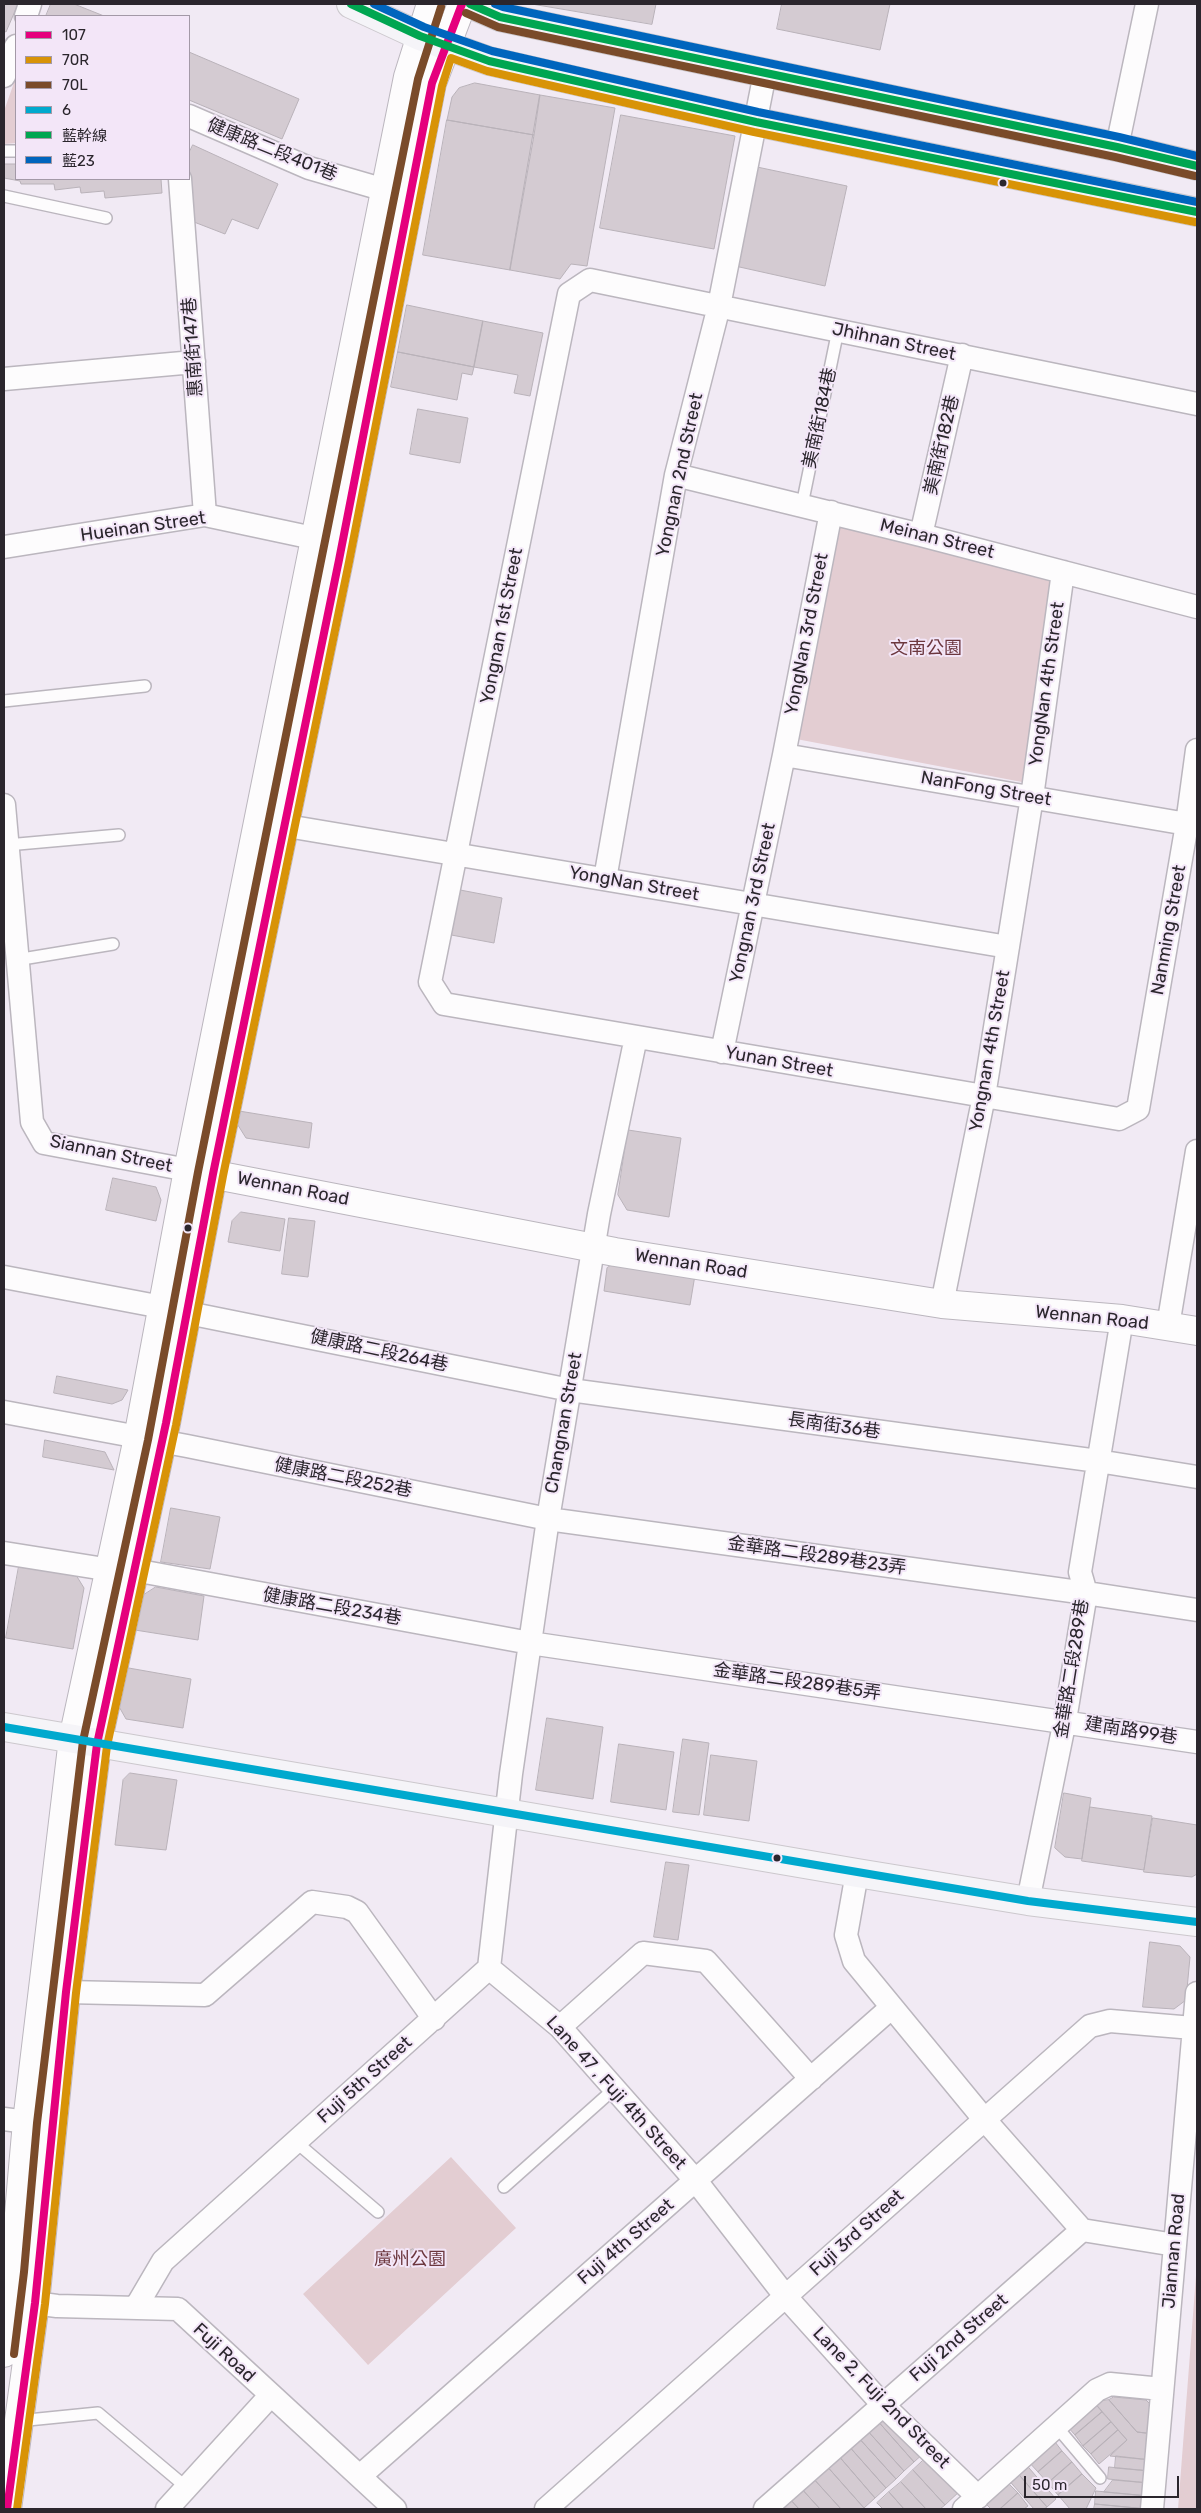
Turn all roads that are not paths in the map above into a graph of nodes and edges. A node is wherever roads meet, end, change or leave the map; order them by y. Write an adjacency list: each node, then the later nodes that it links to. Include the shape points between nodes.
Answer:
1 (351, 4): 6 (main road)
2 (431, 4): 6 (street)
3 (462, 4): 7 (street)
4 (470, 4): 9 (main road, via 500,17)
5 (1147, 4): 13 (street)
6 (420, 36): 7 (main road); 16 (street, via 408,77)
7 (445, 45): 12 (main road, via 489,61); 32 (street, via 432,82)
8 (15, 48): 10 (street)
9 (765, 73): 12 (street, Yongnan 2nd Street); 13 (main road)
10 (4, 76)
11 (190, 116): 16 (street, 健康路二段401巷, via 309,168)
12 (756, 122): 18 (main road); 21 (street, Yongnan 2nd Street)
13 (1117, 147): 14 (main road)
14 (1197, 166)
15 (180, 180): 24 (street, 惠南街147巷)
16 (385, 190): 32 (street)
17 (4, 196): 19 (lane)
18 (1197, 212)
19 (106, 218)
20 (590, 280): 21 (street, Jhihnan Street); 46 (street, Yongnan 1st Street, via 569,294)
21 (719, 306): 22 (street, Jhihnan Street); 27 (street, Yongnan 2nd Street)
22 (838, 330): 23 (street, Jhihnan Street); 28 (lane, 美南街184巷)
23 (962, 355): 26 (street, Jhihnan Street); 31 (street, 美南街182巷)
24 (194, 362): 25 (street); 30 (street, 惠南街147巷)
25 (4, 379)
26 (1197, 404)
27 (676, 475): 28 (street, Meinan Street); 47 (street, Yongnan 2nd Street)
28 (802, 506): 29 (street, Meinan Street)
29 (831, 512): 31 (street, Meinan Street); 39 (street, YongNan 3rd Street)
30 (205, 515): 32 (street, Hueinan Street); 33 (street, Hueinan Street)
31 (921, 535): 34 (street, Meinan Street)
32 (329, 541): 42 (street)
33 (4, 547)
34 (1063, 572): 35 (street, Meinan Street); 40 (street, YongNan 4th Street)
35 (1197, 607)
36 (144, 686): 37 (lane)
37 (4, 701)
38 (1197, 750): 43 (street, Nanming Street)
39 (784, 755): 40 (street, NanFong Street); 48 (street, Yongnan 3rd Street)
40 (1032, 797): 43 (street, NanFong Street); 50 (street, Yongnan 4th Street)
41 (4, 805): 45 (street, Siannan Street)
42 (272, 823): 46 (street, YongNan Street); 58 (street)
43 (1187, 824): 56 (street, Nanming Street)
44 (119, 835): 45 (lane)
45 (7, 845): 51 (street, Siannan Street)
46 (456, 854): 47 (street, YongNan Street); 52 (street, Yongnan 1st Street)
47 (605, 879): 48 (street, YongNan Street)
48 (753, 904): 50 (street, YongNan Street); 54 (street, Yongnan 3rd Street)
49 (113, 944): 51 (lane)
50 (1008, 947): 55 (street, Yongnan 4th Street)
51 (10, 959): 58 (street, Siannan Street, via 32,1122 44,1143)
52 (430, 982): 53 (street, Yunan Street, via 444,1004)
53 (636, 1037): 54 (street, Yunan Street); 59 (street, Changnan Street)
54 (722, 1052): 55 (street, Yunan Street)
55 (984, 1096): 56 (street, Yunan Street, via 1120,1119); 61 (street, Yongnan 4th Street)
56 (1138, 1109)
57 (1197, 1151): 64 (street)
58 (201, 1172): 59 (street, Wennan Road); 62 (street)
59 (594, 1247): 61 (street, Wennan Road); 66 (street, Changnan Street)
60 (4, 1278): 62 (street, 健康路二段264巷)
61 (942, 1304): 63 (street, Wennan Road)
62 (175, 1310): 66 (street, 健康路二段264巷); 68 (street)
63 (1122, 1319): 64 (street, Wennan Road); 69 (street, 金華路二段289巷)
64 (1168, 1326): 65 (street, Wennan Road)
65 (1197, 1331)
66 (570, 1390): 69 (street, 長南街36巷); 71 (street, Changnan Street)
67 (4, 1412): 68 (street, 健康路二段252巷)
68 (150, 1440): 71 (street, 健康路二段252巷); 73 (street)
69 (1098, 1461): 70 (street, 長南街36巷); 74 (street, 金華路二段289巷, via 1080,1572)
70 (1197, 1477)
71 (548, 1519): 74 (street, 金華路二段289巷23弄); 76 (street, Changnan Street)
72 (4, 1552): 73 (street, 健康路二段234巷)
73 (122, 1570): 76 (street, 健康路二段234巷); 79 (street)
74 (1086, 1592): 75 (street, 金華路二段289巷23弄); 77 (street, 金華路二段289巷)
75 (1197, 1610)
76 (530, 1643): 77 (street, 金華路二段289巷5弄); 81 (street, Changnan Street)
77 (1065, 1720): 80 (street, 建南路99巷); 83 (street, 金華路二段289巷)
78 (4, 1727): 79 (main road)
79 (85, 1742): 81 (main road); 86 (street); 95 (street)
80 (1197, 1742)
81 (508, 1812): 82 (main road); 85 (street)
82 (857, 1873): 83 (main road); 88 (street, via 846,1935 854,1961)
83 (1028, 1901): 84 (main road)
84 (1197, 1922)
85 (489, 1968): 89 (street, Fuji 5th Street); 90 (street, Lane 47 , Fuji 4th Street)
86 (66, 1992): 89 (street, via 205,1995 312,1902 357,1912); 103 (street)
87 (1197, 1993): 91 (street, Jiannan Road)
88 (892, 2007): 92 (street, Fuji 4th Street); 94 (street)
89 (434, 2019): 96 (street, Fuji 5th Street)
90 (560, 2027): 92 (street, via 643,1953 706,1961); 93 (street, Lane 47 , Fuji 4th Street)
91 (1193, 2028): 94 (street, Fuji 3rd Street, via 1110,2021 1090,2026); 101 (street, Jiannan Road)
92 (811, 2079): 97 (street, Fuji 4th Street)
93 (614, 2089): 97 (street, Lane 47 , Fuji 4th Street); 98 (lane)
94 (984, 2119): 100 (street); 102 (street, Fuji 3rd Street)
95 (16, 2121): 103 (street)
96 (296, 2142): 99 (lane); 104 (street, Fuji 5th Street, via 163,2261)
97 (696, 2181): 102 (street, Lane 47 , Fuji 4th Street); 111 (street, Fuji 4th Street)
98 (504, 2187)
99 (378, 2212)
100 (1082, 2230): 101 (street); 108 (street, Fuji 2nd Street)
101 (1175, 2245): 106 (street, Jiannan Road)
102 (786, 2297): 108 (street, Lane 2, Fuji 2nd Street); 118 (street, Fuji 3rd Street)
103 (23, 2302): 104 (street, Fuji Road); 105 (street); 109 (street)
104 (136, 2307): 107 (street, Fuji Road, via 178,2309)
105 (4, 2353)
106 (1162, 2389): 110 (street, via 1110,2384 1097,2390); 120 (street, Jiannan Road)
107 (270, 2396): 111 (street, Fuji Road); 114 (street)
108 (883, 2405): 115 (street, Lane 2, Fuji 2nd Street); 119 (street, Fuji 2nd Street)
109 (18, 2421): 112 (street); 114 (lane, via 98,2413)
110 (1056, 2426): 113 (lane); 115 (street)
111 (360, 2476): 117 (street, Fuji Road)
112 (8, 2477): 116 (street)
113 (1100, 2478)
114 (178, 2502)
115 (975, 2505)
116 (7, 2509)
117 (395, 2509)
118 (546, 2509)
119 (765, 2509)
120 (1152, 2509)

